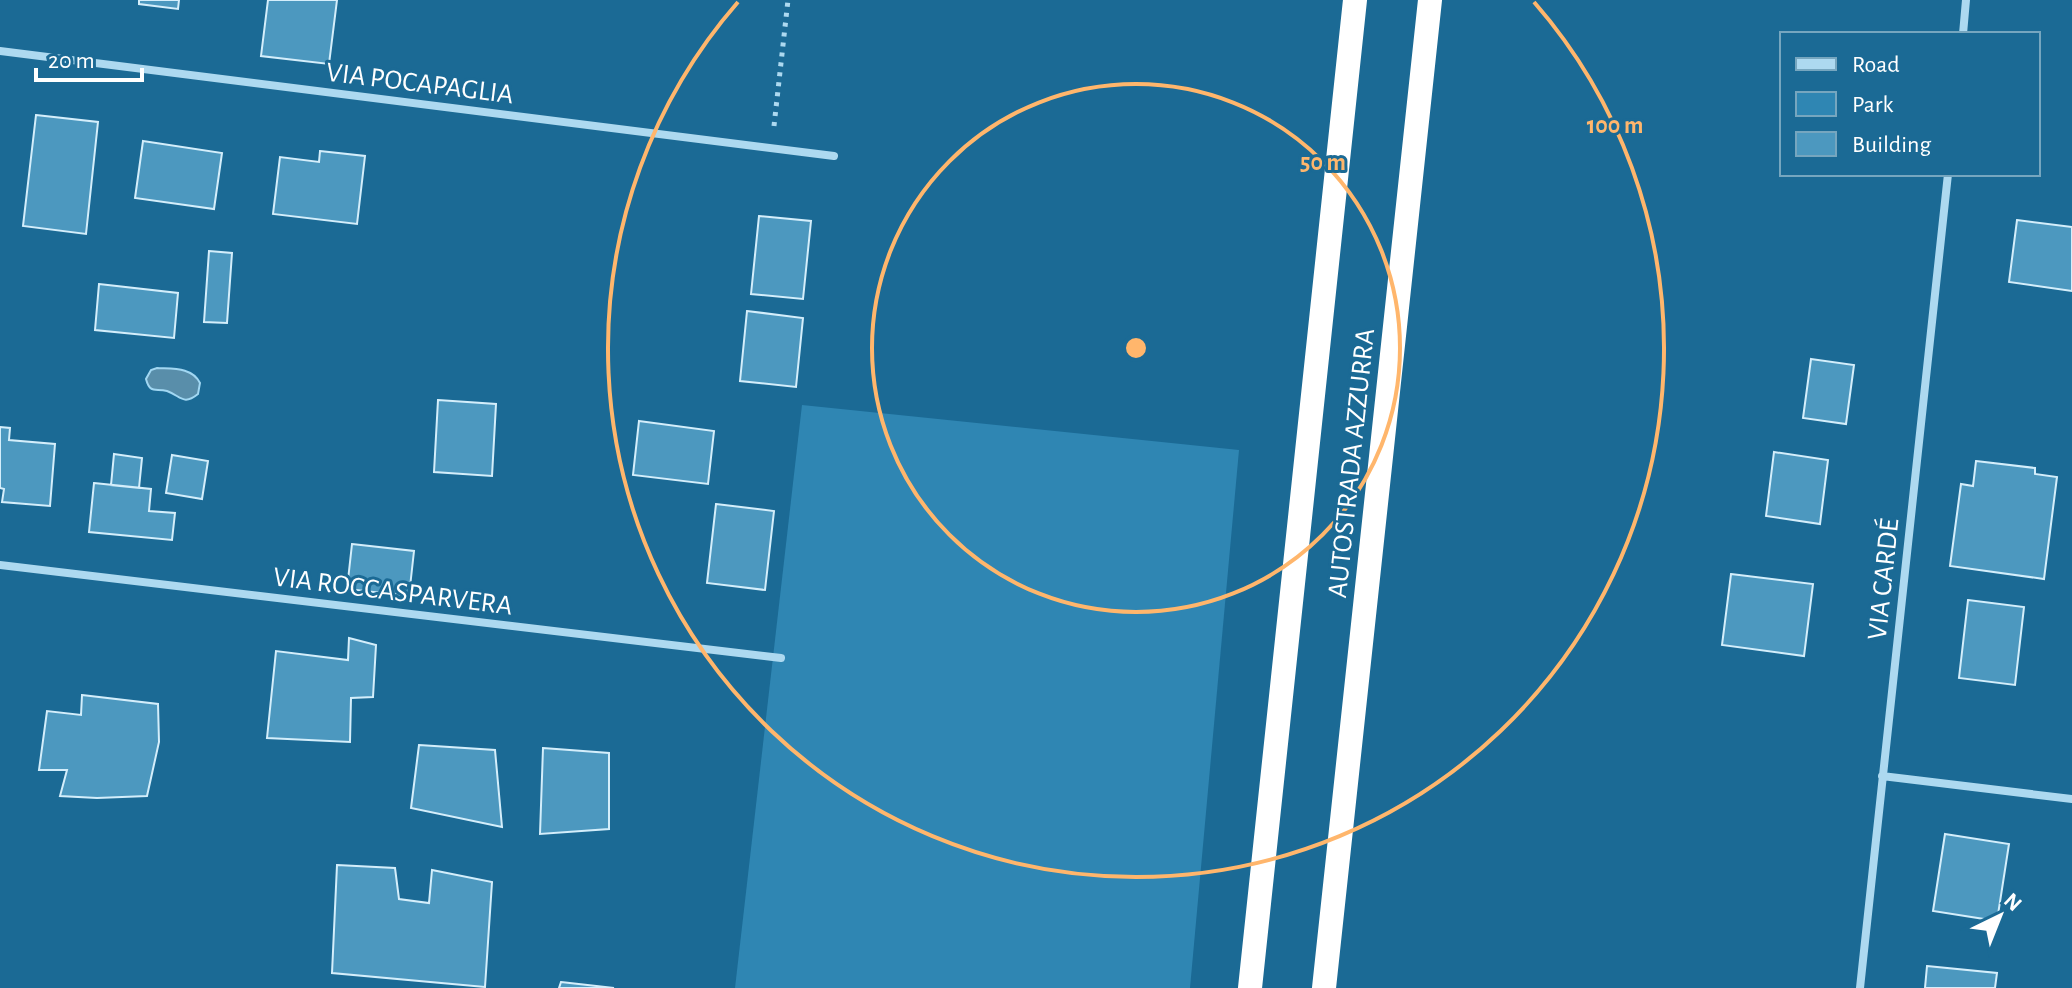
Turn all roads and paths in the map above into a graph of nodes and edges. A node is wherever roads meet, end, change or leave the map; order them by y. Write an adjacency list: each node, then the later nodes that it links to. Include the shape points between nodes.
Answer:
1 (788, 0): 7 (path)
2 (1355, 0): 14 (highway, AUTOSTRADA AZZURRA)
3 (1430, 0): 15 (highway, AUTOSTRADA AZZURRA)
4 (1966, 0): 5 (street)
5 (1963, 32)
6 (0, 51): 7 (street, VIA POCAPAGLIA)
7 (771, 148): 8 (street, VIA POCAPAGLIA)
8 (834, 156)
9 (1948, 176): 12 (street, VIA CARDÉ)
10 (0, 565): 11 (street, VIA ROCCASPARVERA)
11 (781, 658)
12 (1882, 776): 13 (street); 16 (street, VIA CARDÉ)
13 (2072, 799)
14 (1248, 988)
15 (1322, 988)
16 (1860, 988)

